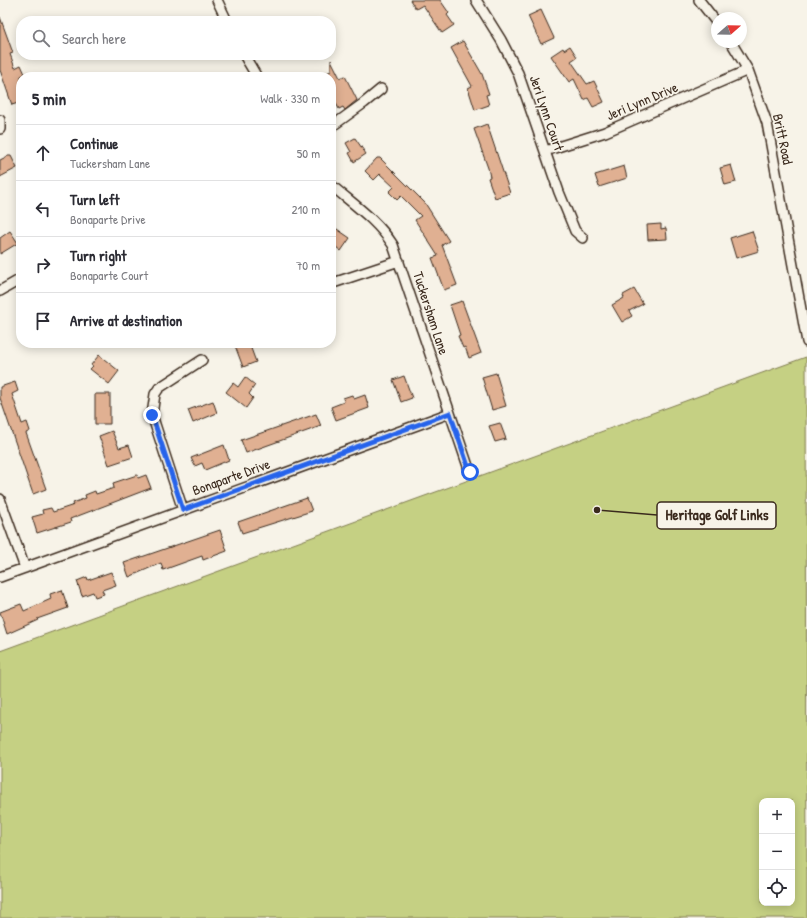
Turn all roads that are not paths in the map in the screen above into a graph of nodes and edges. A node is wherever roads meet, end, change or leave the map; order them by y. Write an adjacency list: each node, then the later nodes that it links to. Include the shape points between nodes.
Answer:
1 (217, 0): 5 (street)
2 (476, 0): 14 (street, Jeri Lynn Court, via 518,73)
3 (699, 0): 4 (street)
4 (711, 15)
5 (225, 16)
6 (735, 48): 8 (street, Britt Road)
7 (247, 60): 9 (street)
8 (748, 70): 14 (street, Jeri Lynn Drive, via 605,132); 21 (street, Britt Road, via 767,123)
9 (253, 72)
10 (381, 88): 12 (street)
11 (0, 120): 13 (street)
12 (336, 121)
13 (0, 129)
14 (545, 151): 16 (street, Jeri Lynn Court, via 575,231)
15 (336, 189): 17 (street, Tuckersham Lane, via 384,231)
16 (583, 238)
17 (399, 261): 19 (street); 23 (street, Tuckersham Lane)
18 (16, 282): 20 (street)
19 (336, 282)
20 (0, 291)
21 (807, 342)
22 (202, 360): 26 (street, via 159,388 155,394 152,415)
23 (450, 413): 24 (street, Tuckersham Lane); 26 (street, Bonaparte Drive)
24 (470, 472)
25 (0, 498): 27 (street)
26 (183, 510): 27 (street, Bonaparte Drive)
27 (25, 568): 28 (street, Bonaparte Drive)
28 (0, 577)

